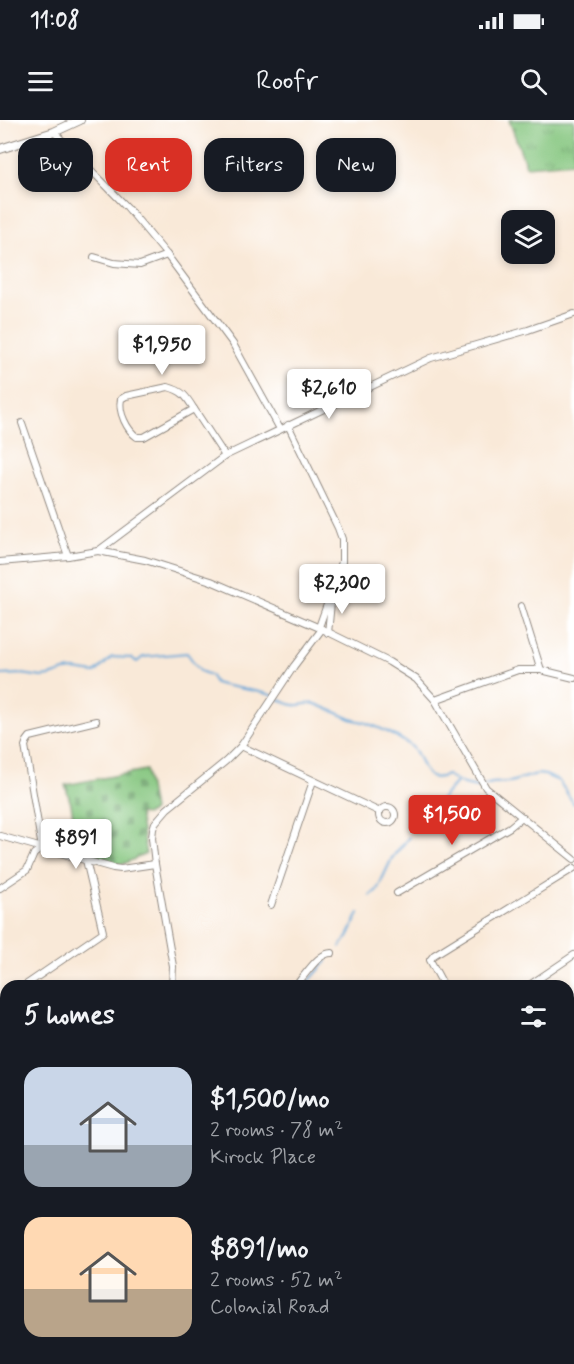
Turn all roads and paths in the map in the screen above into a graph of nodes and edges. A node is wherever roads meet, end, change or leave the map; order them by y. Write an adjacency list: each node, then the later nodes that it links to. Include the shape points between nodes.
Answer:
1 (80, 120): 2 (street)
2 (54, 132): 3 (street); 4 (street, via 127,207)
3 (0, 149)
4 (167, 255): 5 (street, via 141,265); 10 (street, via 233,344)
5 (94, 257)
6 (574, 314): 9 (street, via 431,358)
7 (194, 409): 7 (street, via 182,392 168,387 126,396 120,405 128,427 138,437); 11 (street)
8 (22, 423): 13 (street)
9 (288, 425): 10 (street); 15 (street, via 342,539 342,562)
10 (280, 429): 11 (street)
11 (225, 456): 12 (street)
12 (98, 551): 13 (street); 17 (street, via 145,560 211,581)
13 (68, 556): 14 (street)
14 (0, 562)
15 (331, 595): 17 (street); 18 (street)
16 (521, 606): 19 (street)
17 (320, 628): 18 (street); 23 (street)
18 (328, 633): 21 (street, via 416,679)
19 (541, 670): 20 (street); 21 (street, via 518,670)
20 (574, 678)
21 (435, 700): 26 (street, via 485,785)
22 (96, 722): 28 (street, via 30,737 27,741)
23 (241, 746): 24 (street); 31 (street, via 159,817 152,838)
24 (313, 781): 25 (street); 35 (street)
25 (380, 812)
26 (522, 817): 29 (street); 34 (street)
27 (0, 836): 28 (street)
28 (42, 849): 30 (street); 33 (street, via 34,854 27,870)
29 (574, 859)
30 (86, 860): 31 (street, via 121,869); 38 (street, via 103,932)
31 (155, 864): 39 (street)
32 (574, 868): 41 (street, via 434,955 429,960)
33 (0, 888)
34 (397, 893)
35 (271, 905)
36 (332, 954): 40 (street, via 322,956)
37 (574, 955): 42 (street)
38 (33, 980)
39 (172, 980)
40 (300, 980)
41 (441, 980)
42 (537, 980)

